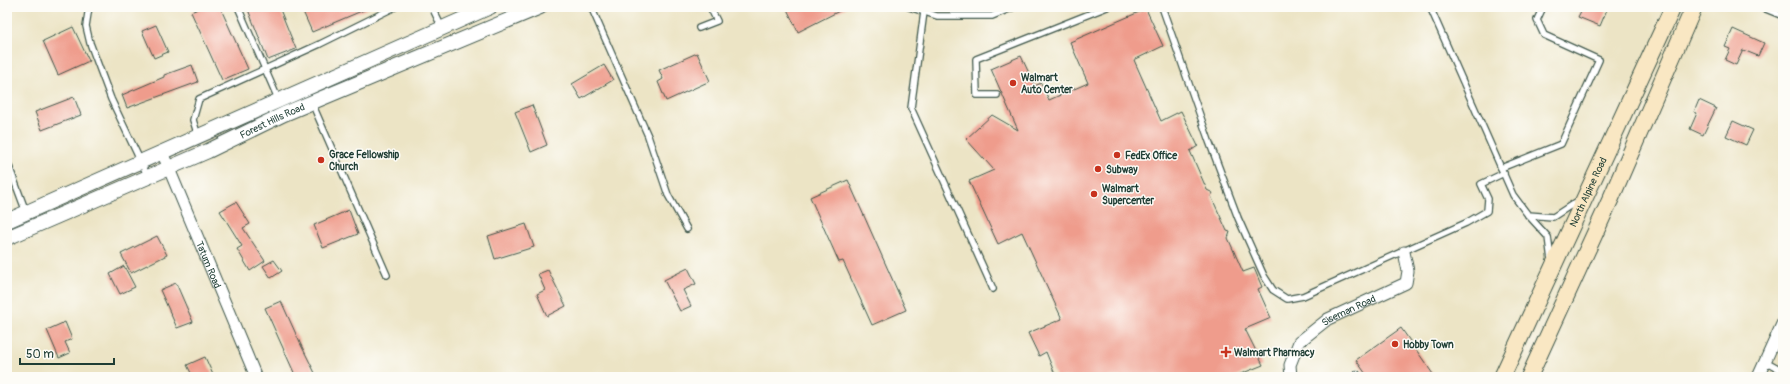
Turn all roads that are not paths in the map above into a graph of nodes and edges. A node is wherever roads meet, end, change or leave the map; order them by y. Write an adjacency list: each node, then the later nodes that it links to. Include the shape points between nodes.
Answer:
1 (89, 7): 29 (lane, via 86,26 90,43 111,99)
2 (238, 7): 22 (lane)
3 (395, 7): 22 (lane)
4 (432, 7): 21 (lane)
5 (490, 7): 21 (street, Forest Hills Road)
6 (540, 7): 25 (street, Forest Hills Road)
7 (710, 7): 20 (lane, via 717,21)
8 (909, 7): 17 (lane)
9 (1014, 7): 17 (lane, via 992,16 937,16)
10 (1107, 7): 23 (lane, via 976,59 977,95)
11 (1162, 7): 39 (lane, via 1235,212 1273,290 1287,299 1303,296)
12 (1430, 7): 31 (lane)
13 (1544, 7): 31 (lane, via 1537,20 1544,35 1599,60 1561,144)
14 (1761, 7): 19 (lane)
15 (593, 8): 37 (lane, via 648,136 668,195)
16 (1672, 8): 18 (main road); 33 (main road, North Alpine Road)
17 (924, 12): 42 (lane, via 911,108)
18 (1692, 12): 49 (main road)
19 (1783, 16)
20 (699, 28)
21 (442, 29): 24 (street, Forest Hills Road)
22 (264, 69): 24 (lane); 26 (lane, via 199,99 193,120)
23 (997, 95)
24 (279, 101): 26 (street, Forest Hills Road)
25 (312, 103): 30 (street, Forest Hills Road); 41 (lane)
26 (198, 137): 27 (street, Forest Hills Road)
27 (162, 152): 29 (street, Forest Hills Road); 30 (street, Tatum Road)
28 (7, 162): 34 (lane)
29 (141, 162): 32 (lane); 34 (street, Forest Hills Road)
30 (169, 167): 32 (street, Forest Hills Road); 46 (street, Tatum Road)
31 (1503, 171): 35 (lane, via 1513,196); 39 (lane, via 1481,184 1488,199 1487,211)
32 (148, 177): 38 (street, Forest Hills Road)
33 (1586, 196): 35 (lane, via 1553,217); 40 (main road, North Alpine Road)
34 (27, 213): 36 (street, Forest Hills Road)
35 (1528, 215): 40 (lane, via 1548,237)
36 (7, 221)
37 (687, 229)
38 (7, 238)
39 (1404, 252): 47 (street, Siseman Road, via 1408,271 1406,283 1328,319 1299,342 1290,365)
40 (1551, 270): 48 (main road, North Alpine Road)
41 (388, 274)
42 (993, 289)
43 (1783, 322): 44 (street)
44 (1765, 361): 45 (lane); 50 (street)
45 (1783, 371)
46 (256, 377)
47 (1291, 377)
48 (1502, 377)
49 (1529, 377)
50 (1758, 377)

